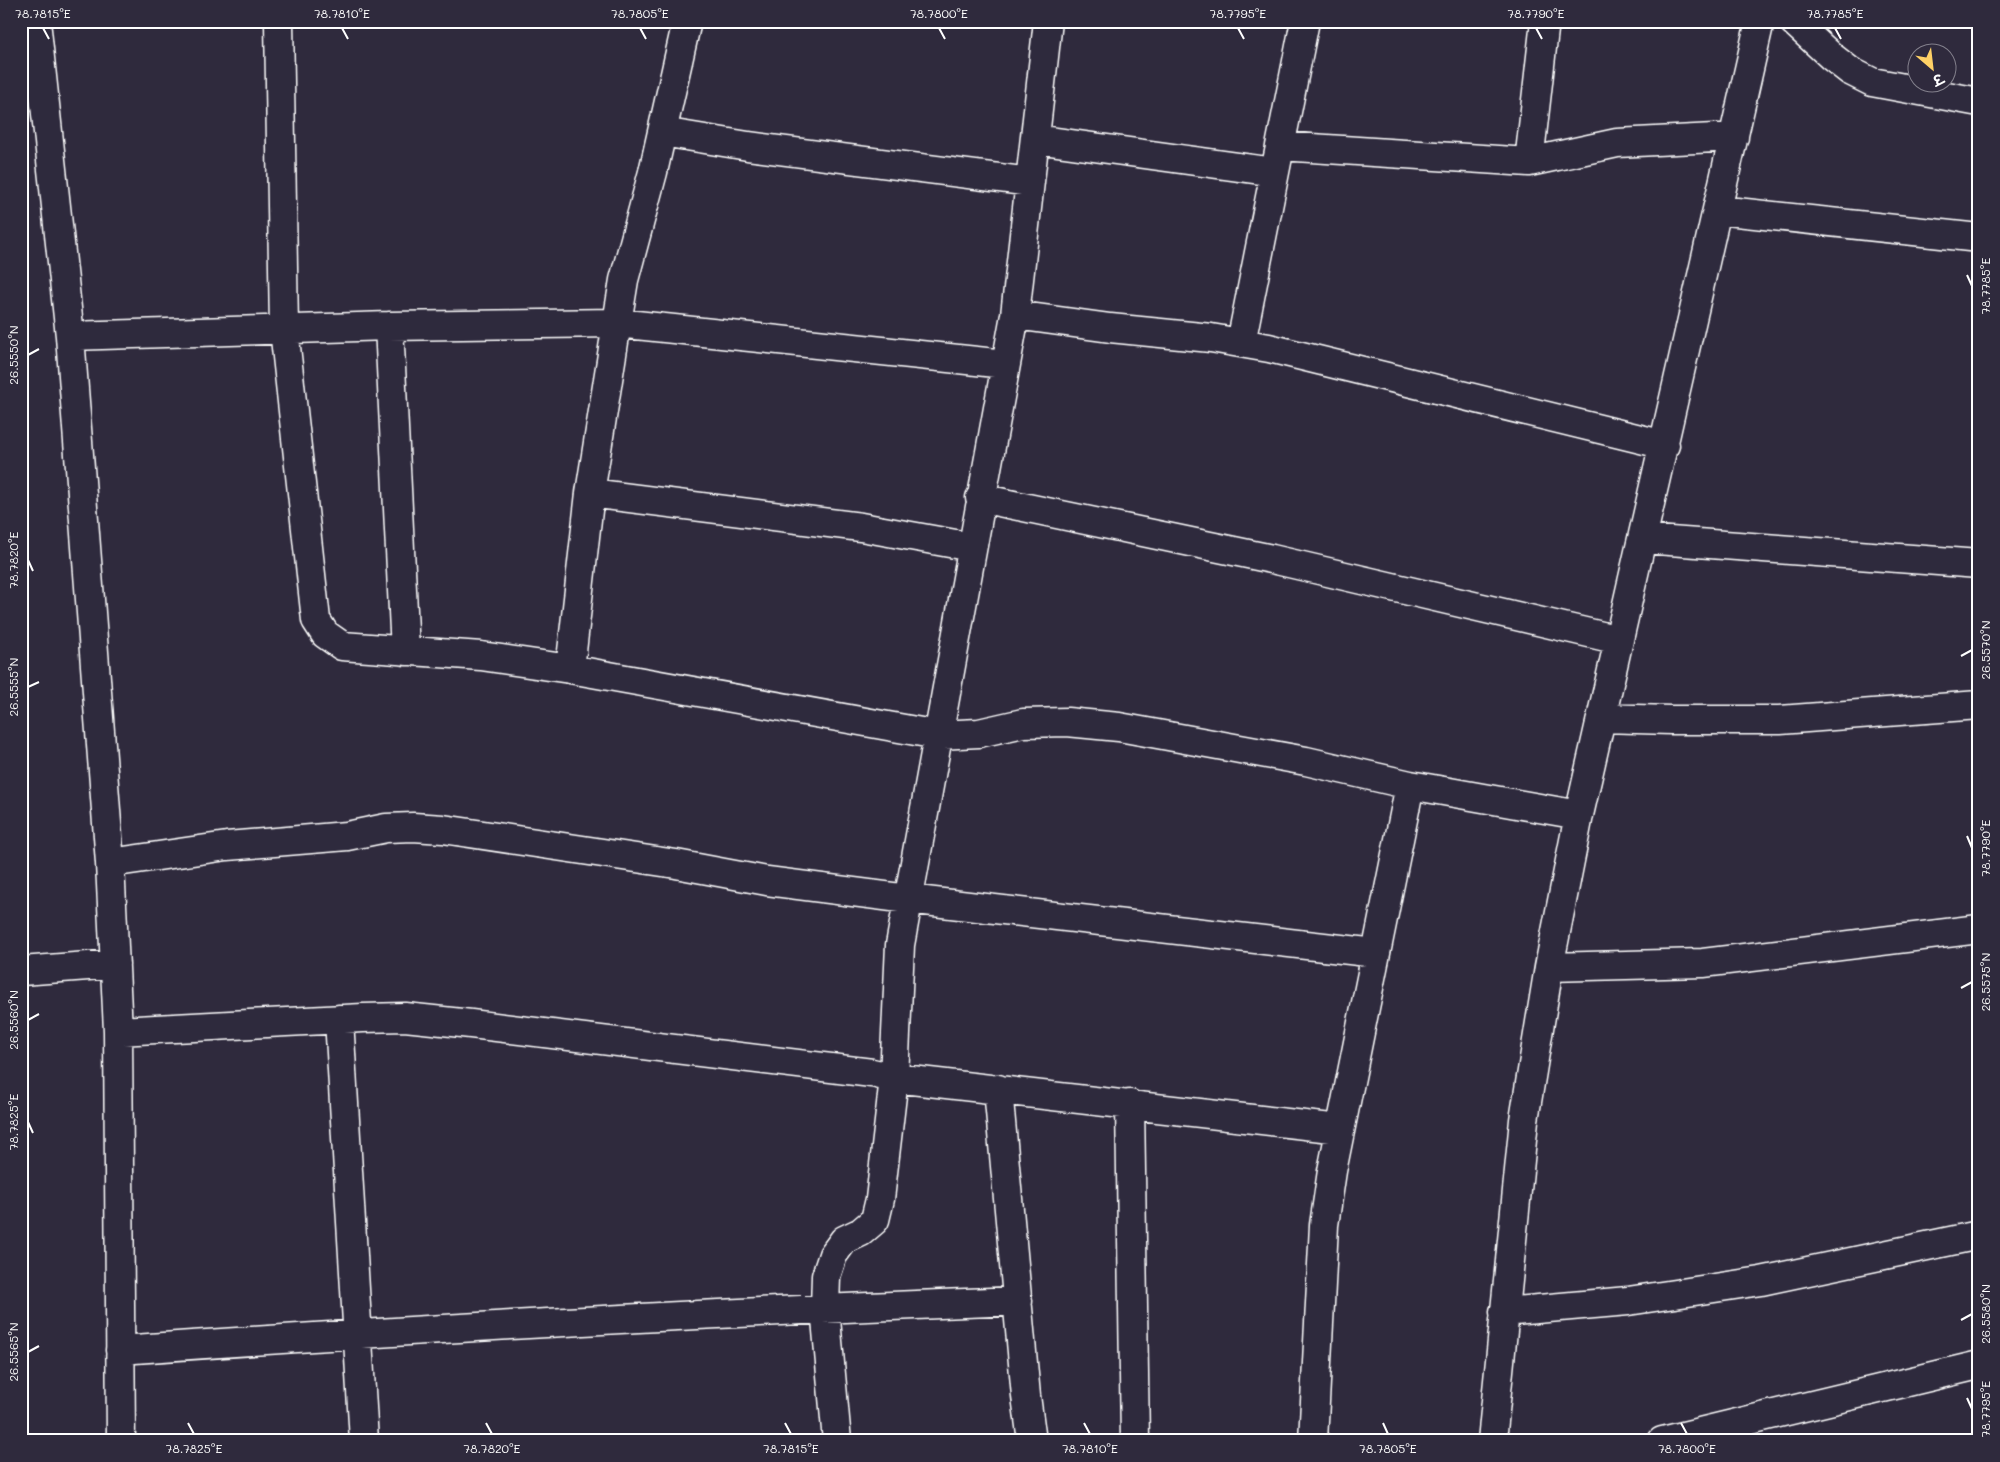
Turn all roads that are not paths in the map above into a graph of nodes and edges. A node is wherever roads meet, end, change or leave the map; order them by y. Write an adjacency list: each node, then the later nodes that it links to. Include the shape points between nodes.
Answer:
1 (36, 21): 23 (street)
2 (279, 21): 22 (street)
3 (687, 21): 10 (street)
4 (1048, 21): 12 (street)
5 (1305, 21): 13 (street)
6 (1545, 21): 14 (street)
7 (1760, 21): 11 (street)
8 (1793, 21): 9 (street, via 1832,58 1872,82)
9 (1979, 102)
10 (662, 132): 16 (street); 20 (street)
11 (1734, 137): 14 (street, via 1617,143); 17 (street)
12 (1035, 139): 15 (street); 16 (street)
13 (1280, 146): 14 (street); 15 (street)
14 (1529, 162)
15 (1275, 172): 24 (street)
16 (1030, 182): 19 (street)
17 (1718, 210): 18 (street); 26 (street)
18 (1979, 238)
19 (1014, 315): 24 (street); 25 (street)
20 (616, 323): 21 (street); 25 (street); 27 (street)
21 (389, 326): 22 (street); 33 (street)
22 (284, 329): 23 (street); 33 (street, via 316,620 325,634 342,646)
23 (70, 336): 40 (street)
24 (1240, 343): 26 (street)
25 (1005, 364): 28 (street)
26 (1664, 445): 29 (street)
27 (590, 493): 30 (street, via 852,526); 34 (street)
28 (980, 498): 30 (street); 32 (street, via 1272,559)
29 (1643, 540): 31 (street); 32 (street)
30 (972, 547): 37 (street)
31 (1979, 564)
32 (1619, 640): 36 (street)
33 (405, 651): 34 (street, via 481,656)
34 (570, 668): 37 (street)
35 (1979, 705): 36 (street, via 1780,720)
36 (1601, 718): 39 (street)
37 (938, 736): 38 (street, via 978,733 1023,724 1067,722 1119,727 1306,761); 41 (street)
38 (1410, 785): 39 (street); 43 (street)
39 (1579, 815): 45 (street)
40 (110, 863): 41 (street, via 227,846 413,827); 44 (street)
41 (908, 900): 43 (street); 49 (street, via 898,975)
42 (1979, 929): 45 (street, via 1704,963)
43 (1376, 953): 52 (street)
44 (115, 964): 46 (street); 48 (street)
45 (1549, 967): 56 (street, via 1524,1120)
46 (21, 971)
47 (339, 1019): 48 (street); 49 (street, via 405,1018 471,1024); 57 (street)
48 (118, 1030): 58 (street)
49 (894, 1078): 50 (street); 55 (street, via 875,1220 844,1240 833,1255 826,1276)
50 (998, 1089): 51 (street); 54 (street)
51 (1130, 1104): 52 (street); 64 (street)
52 (1340, 1129): 65 (street, via 1324,1225)
53 (1979, 1235): 56 (street, via 1761,1281 1628,1301)
54 (1018, 1301): 55 (street); 63 (street)
55 (825, 1308): 57 (street); 62 (street)
56 (1504, 1312): 66 (street)
57 (358, 1334): 58 (street); 61 (street)
58 (120, 1350): 60 (street)
59 (1979, 1365): 67 (street)
60 (121, 1441)
61 (364, 1441)
62 (837, 1441)
63 (1032, 1441)
64 (1135, 1441)
65 (1314, 1441)
66 (1492, 1441)
67 (1662, 1441)

